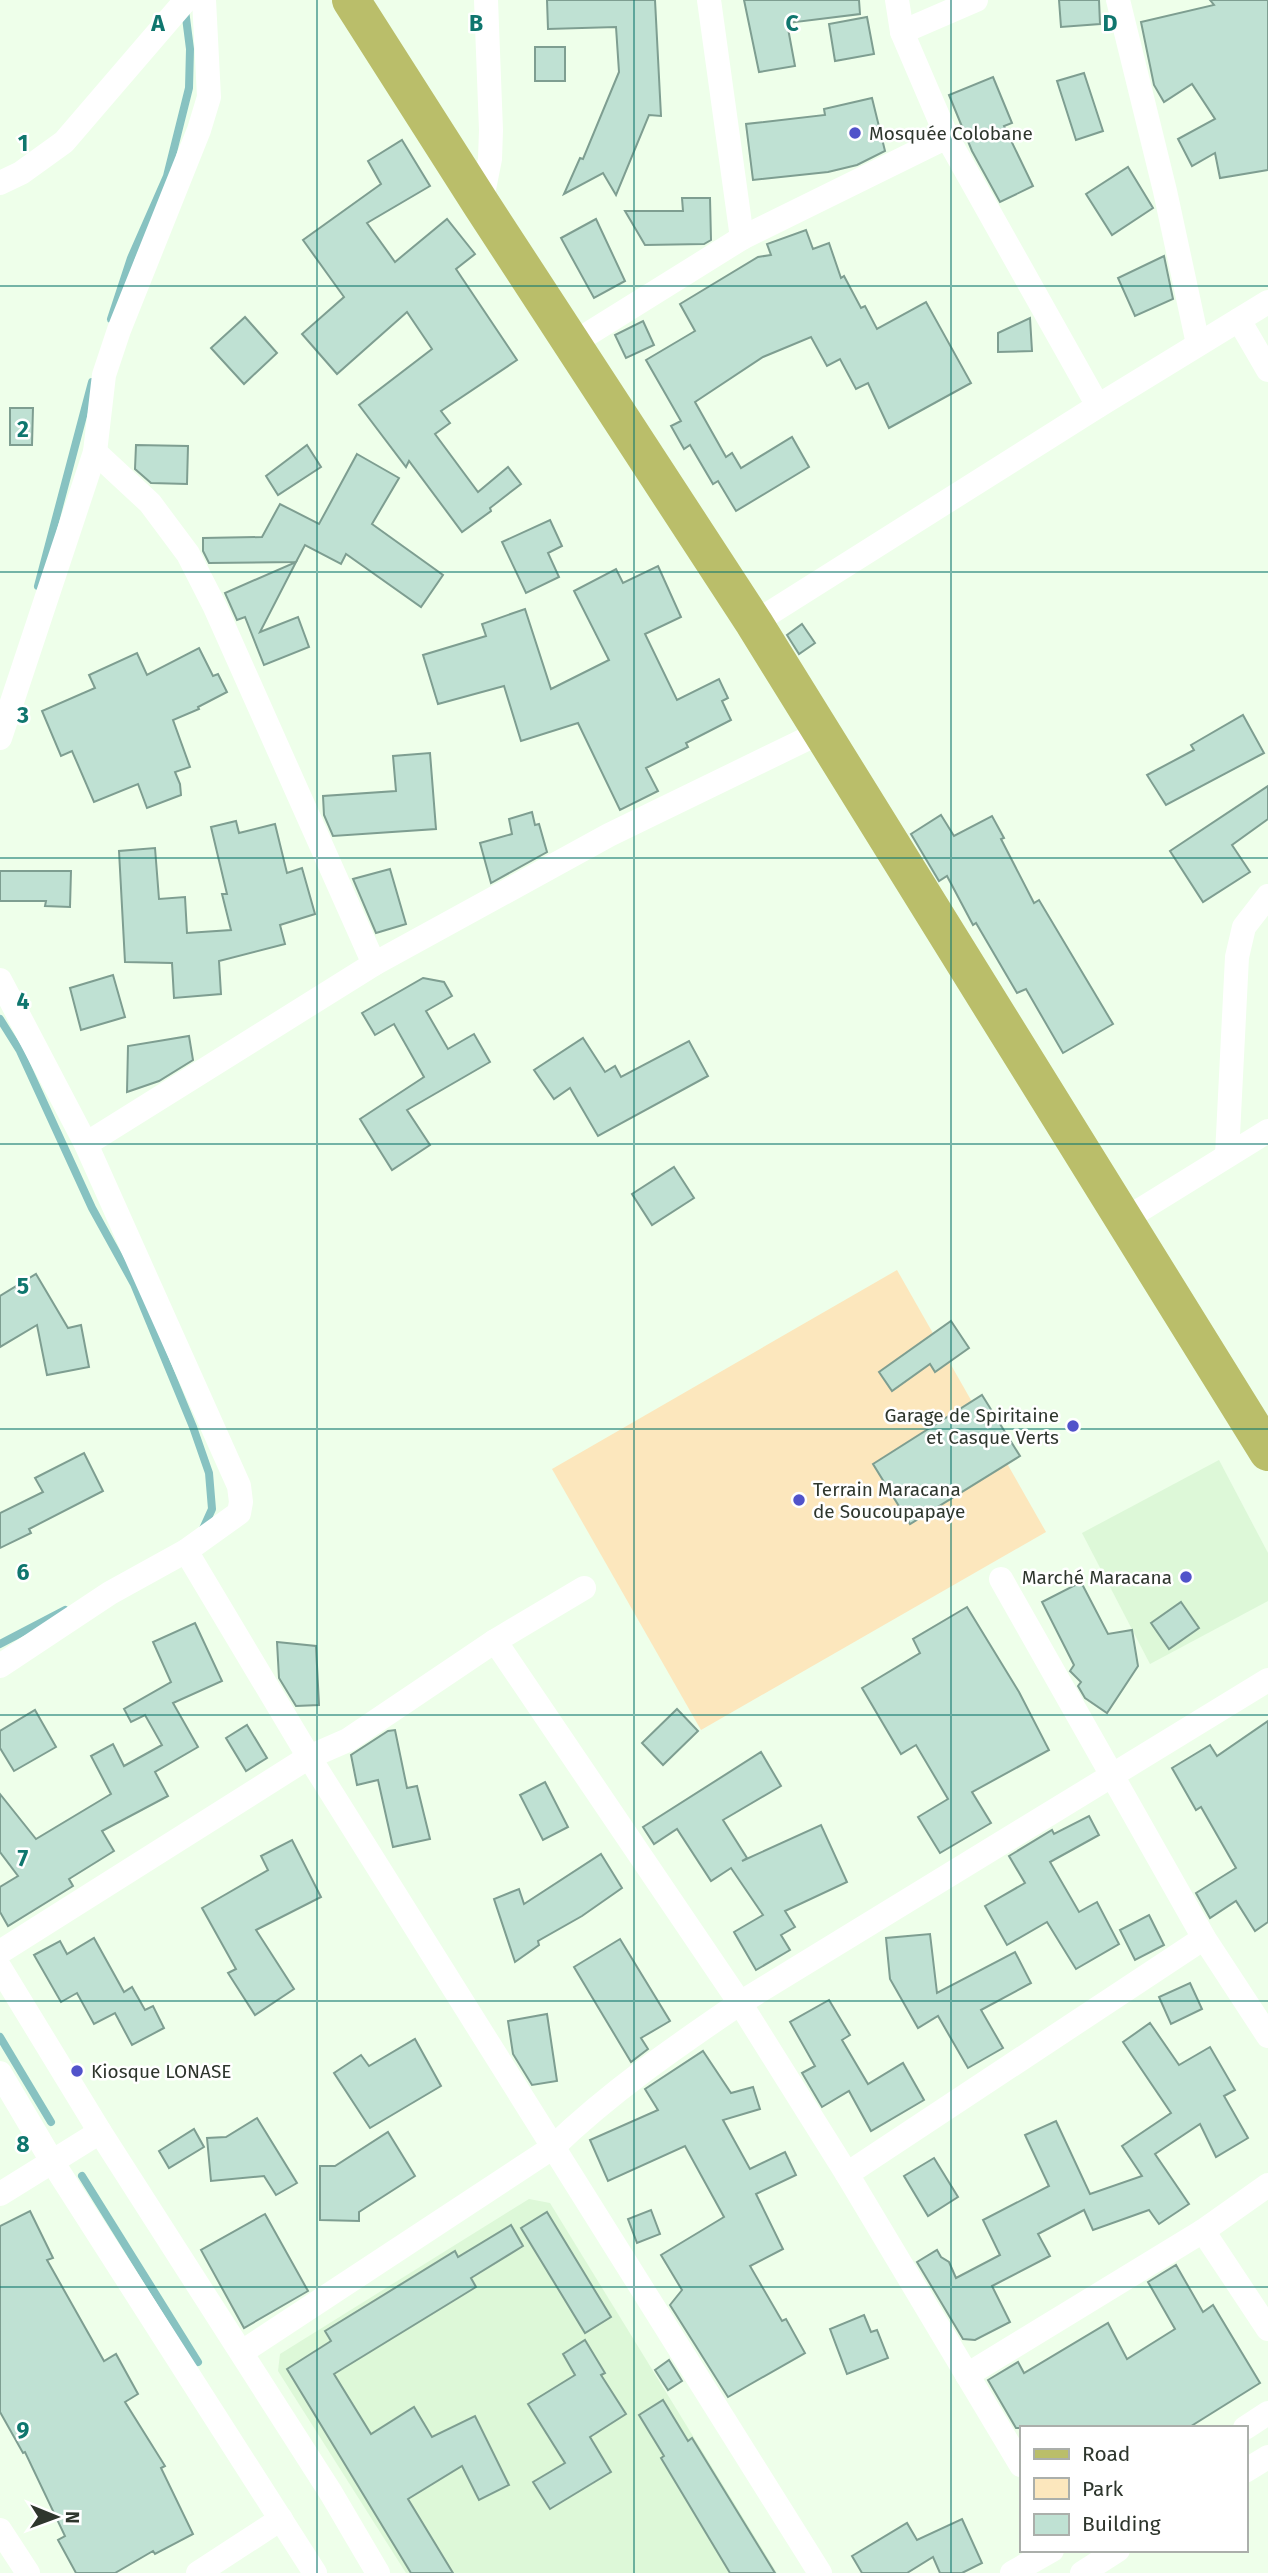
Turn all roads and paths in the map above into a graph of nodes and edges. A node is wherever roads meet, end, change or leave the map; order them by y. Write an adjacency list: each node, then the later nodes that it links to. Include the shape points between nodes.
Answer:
1 (186, 0): 11 (street, via 64,142)
2 (204, 0): 20 (street, via 209,97 115,341 104,376)
3 (351, 0): 12 (main road)
4 (486, 0): 12 (street, via 491,131)
5 (709, 0): 13 (street)
6 (897, 0): 9 (street)
7 (976, 0): 9 (street)
8 (1118, 0): 17 (street)
9 (902, 32): 10 (street)
10 (947, 137): 13 (street); 19 (street)
11 (0, 183)
12 (481, 204): 16 (main road)
13 (743, 238): 16 (street)
14 (1268, 302): 15 (street)
15 (1239, 320): 17 (street); 18 (street)
16 (572, 344): 21 (main road)
17 (1198, 344): 19 (street)
18 (1268, 370)
19 (1098, 406): 21 (street)
20 (94, 452): 23 (street); 25 (street, via 150,503 188,554)
21 (754, 623): 22 (main road)
22 (821, 732): 25 (street, via 609,835); 30 (main road)
23 (0, 738)
24 (1268, 896): 29 (street, via 1244,927 1237,957)
25 (374, 964): 28 (street)
26 (2, 987): 28 (street)
27 (1268, 1131): 29 (street)
28 (86, 1144): 32 (street, via 239,1486 239,1513)
29 (1227, 1155): 30 (street)
30 (1125, 1220): 31 (main road)
31 (1268, 1452)
32 (186, 1551): 36 (street, via 110,1593); 38 (street)
33 (1000, 1578): 39 (street)
34 (584, 1588): 35 (street)
35 (495, 1642): 38 (street, via 348,1740); 43 (street)
36 (0, 1666)
37 (1268, 1680): 39 (street)
38 (309, 1757): 41 (street); 47 (street)
39 (1112, 1776): 40 (street); 43 (street)
40 (1204, 1938): 44 (street); 49 (street)
41 (0, 1952)
42 (0, 1968): 46 (street)
43 (740, 2003): 47 (street, via 602,2102); 49 (street)
44 (1268, 2036)
45 (0, 2073): 48 (street)
46 (100, 2132): 48 (street); 54 (street)
47 (552, 2148): 54 (street); 69 (street)
48 (53, 2163): 51 (street); 61 (street)
49 (847, 2174): 55 (street)
50 (1268, 2185): 52 (street)
51 (0, 2194)
52 (1203, 2231): 53 (street); 55 (street)
53 (1268, 2329)
54 (242, 2352): 68 (street)
55 (967, 2375): 59 (street)
56 (1268, 2413): 57 (street)
57 (1247, 2427)
58 (1268, 2457): 60 (street)
59 (1020, 2463)
60 (1247, 2470)
61 (281, 2519): 66 (street); 67 (street)
62 (0, 2530): 65 (street)
63 (1049, 2552): 70 (street)
64 (1115, 2552): 71 (street)
65 (28, 2573)
66 (198, 2573)
67 (315, 2573)
68 (378, 2573)
69 (820, 2573)
70 (1013, 2573)
71 (1082, 2573)

